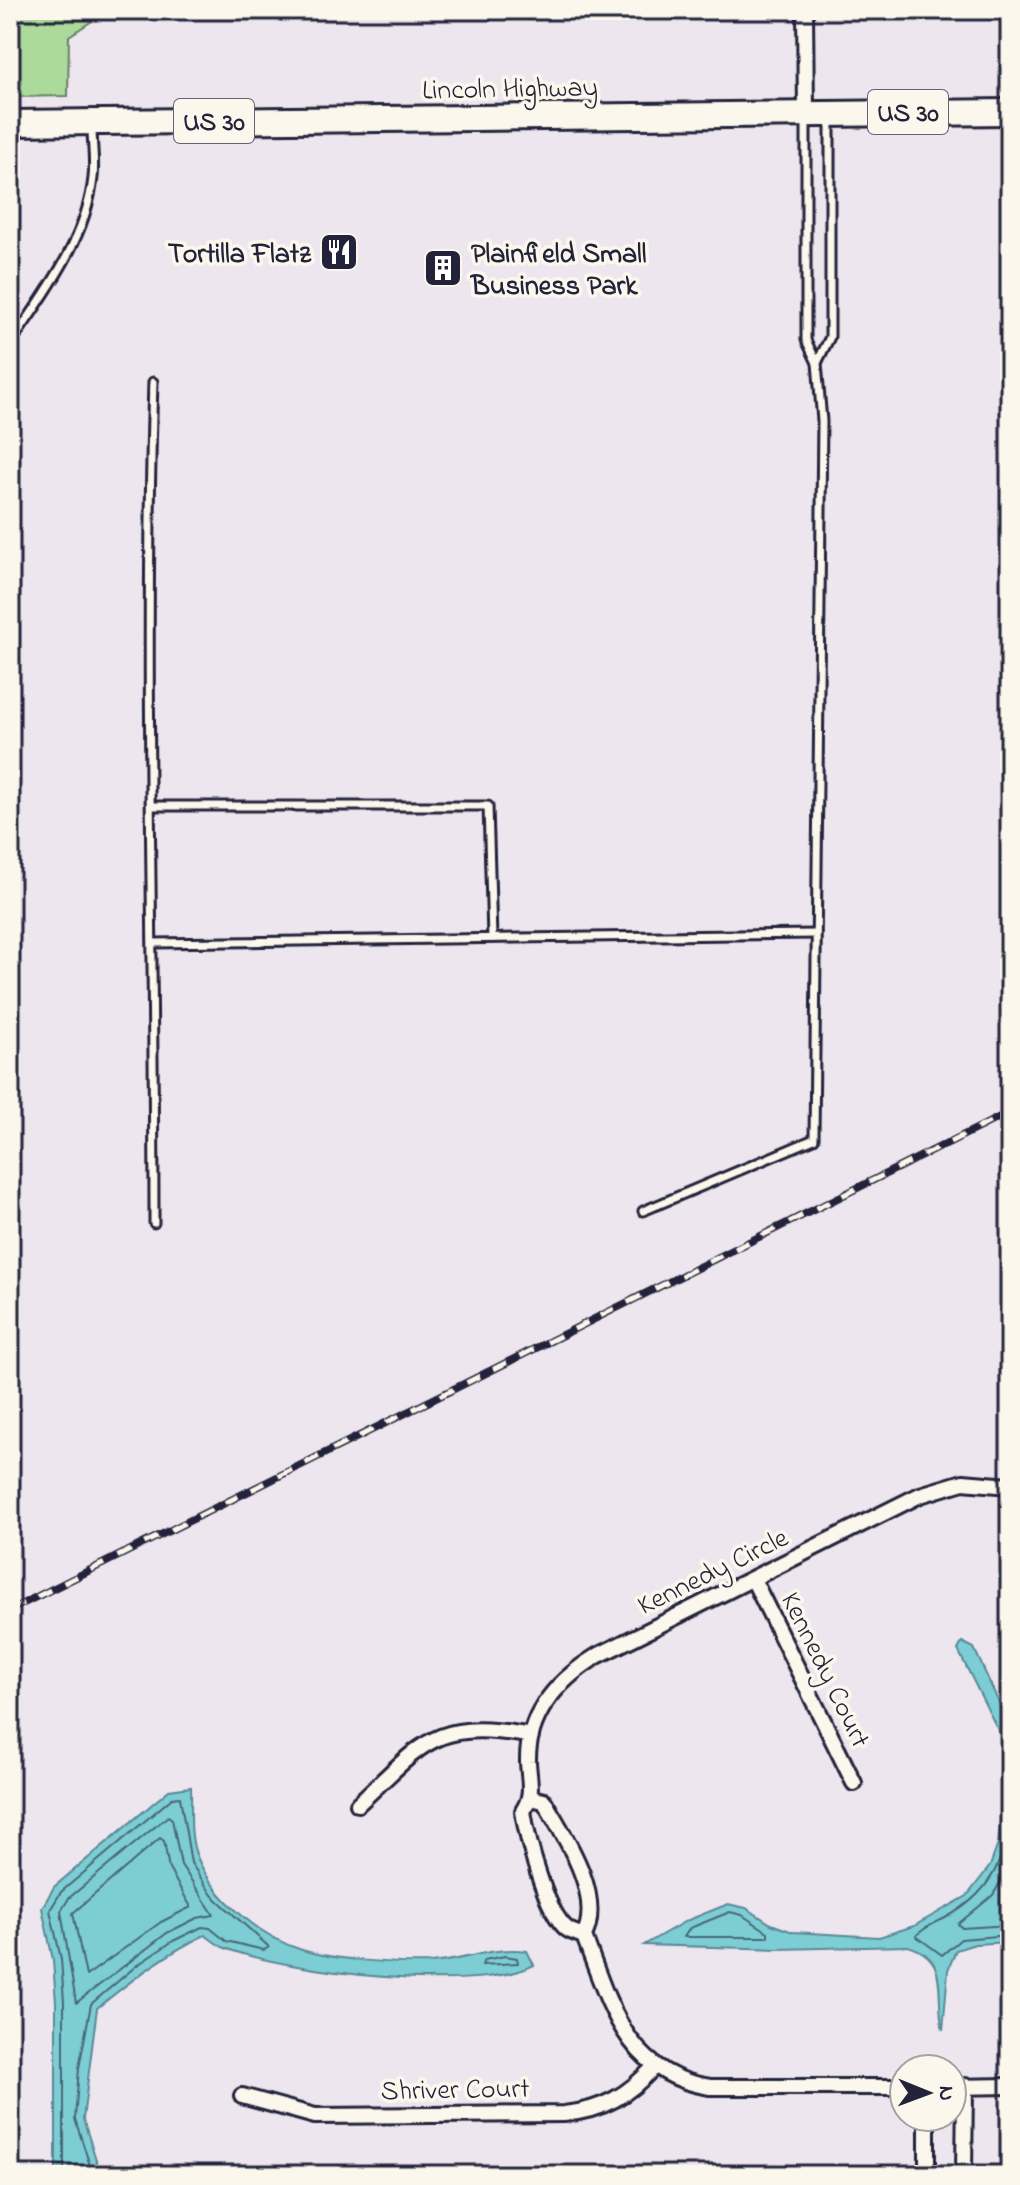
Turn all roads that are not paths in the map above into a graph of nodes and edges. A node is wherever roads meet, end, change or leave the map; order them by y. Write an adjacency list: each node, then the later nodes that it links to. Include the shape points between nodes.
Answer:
1 (805, 10): 3 (street)
2 (1010, 112): 3 (main road, Lincoln Highway / US 30)
3 (818, 113): 4 (main road, Lincoln Highway / US 30); 7 (lane, via 806,340); 7 (lane, via 830,337)
4 (92, 122): 5 (main road, Lincoln Highway / US 30); 6 (lane, via 93,179 73,244 64,266)
5 (10, 123)
6 (10, 345)
7 (817, 363): 10 (lane, via 822,421)
8 (153, 382): 9 (lane, via 147,586)
9 (151, 806): 11 (lane, via 488,806); 12 (lane)
10 (816, 934): 11 (lane); 13 (lane, via 814,1139)
11 (492, 938): 12 (lane)
12 (154, 943): 14 (lane)
13 (643, 1211)
14 (154, 1223)
15 (1010, 1486): 16 (street, Kennedy Circle, via 942,1486)
16 (753, 1579): 17 (street, Kennedy Circle, via 578,1668 550,1695); 18 (street, Kennedy Court)
17 (531, 1736): 19 (street, Kennedy Circle); 20 (street, via 458,1730 425,1742)
18 (854, 1783)
19 (531, 1798): 21 (street, Kennedy Circle, via 544,1801 583,1879 592,1921); 21 (street, Kennedy Circle, via 523,1811 535,1864 561,1921)
20 (358, 1804)
21 (584, 1936): 22 (street, Kennedy Circle, via 621,2028)
22 (655, 2066): 25 (street, Kennedy Circle, via 710,2087); 26 (street, Shriver Court, via 622,2098 564,2114 315,2116)
23 (968, 2086): 24 (street)
24 (1010, 2086)
25 (888, 2087)
26 (242, 2096)
27 (927, 2133): 29 (street)
28 (961, 2133): 30 (street)
29 (927, 2175)
30 (964, 2175)

